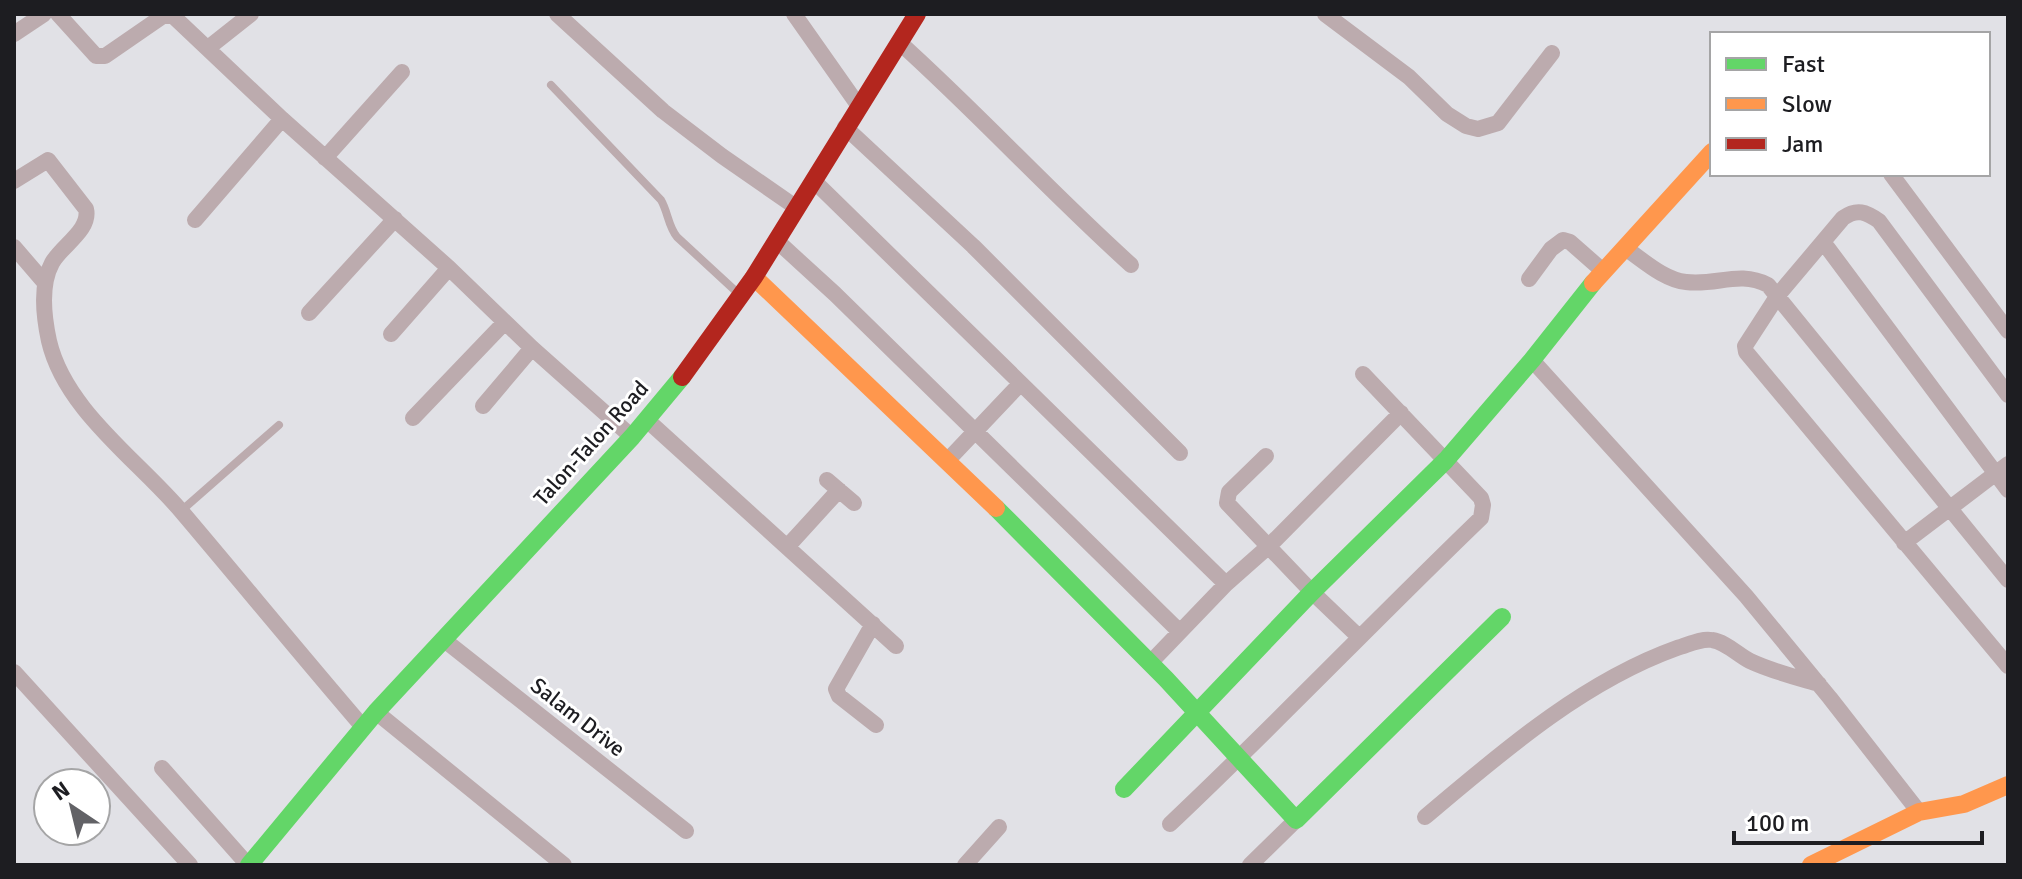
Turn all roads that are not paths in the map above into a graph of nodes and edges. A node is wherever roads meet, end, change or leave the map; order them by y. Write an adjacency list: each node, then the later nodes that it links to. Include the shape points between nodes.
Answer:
1 (44, 14): 8 (street)
2 (58, 14): 10 (street, via 96,56 105,56 168,15)
3 (251, 14): 10 (street)
4 (557, 14): 22 (street, via 663,111)
5 (794, 14): 14 (street)
6 (917, 14): 9 (street, Talon-Talon Road)
7 (1325, 14): 11 (street, via 1409,77 1447,114 1478,129 1498,123)
8 (14, 34)
9 (899, 42): 14 (street, Talon-Talon Road); 29 (street)
10 (208, 48): 15 (street)
11 (1552, 53)
12 (402, 72): 18 (street)
13 (551, 85): 36 (lane, via 661,200 677,237)
14 (858, 105): 16 (street, Talon-Talon Road)
15 (282, 119): 18 (street); 24 (street)
16 (845, 127): 21 (street, Talon-Talon Road); 53 (street)
17 (1710, 154): 28 (street)
18 (325, 158): 23 (street)
19 (1892, 176): 39 (street)
20 (14, 181): 34 (street, via 48,160 86,209 85,223 57,254)
21 (814, 181): 22 (street, Talon-Talon Road); 44 (street)
22 (797, 208): 25 (street, Talon-Talon Road)
23 (395, 219): 30 (street); 37 (street)
24 (195, 220)
25 (777, 241): 32 (street, Talon-Talon Road); 51 (street)
26 (1824, 243): 35 (street); 45 (street, via 1849,213 1867,212 1879,221); 57 (street)
27 (14, 247): 34 (street)
28 (1625, 248): 31 (street); 35 (street, via 1669,278 1683,282 1743,276 1768,285)
29 (1131, 265)
30 (449, 268): 38 (street); 40 (street)
31 (1603, 271): 33 (street, via 1563,240); 42 (street)
32 (754, 277): 36 (street, Talon-Talon Road); 56 (street)
33 (1529, 279)
34 (45, 283): 61 (street, via 56,366 77,400)
35 (1778, 295): 60 (street); 62 (street, via 1747,341 1746,352)
36 (741, 296): 49 (street, Talon-Talon Road)
37 (309, 313)
38 (505, 322): 41 (street); 48 (street)
39 (2008, 331)
40 (391, 334)
41 (532, 348): 46 (street); 52 (street)
42 (1532, 360): 55 (street); 77 (street)
43 (1363, 374): 47 (street)
44 (1020, 384): 51 (street); 66 (street)
45 (2008, 395)
46 (483, 406)
47 (1401, 413): 55 (street); 63 (street)
48 (413, 418)
49 (647, 420): 52 (street, Talon-Talon Road); 64 (street)
50 (279, 425): 61 (lane)
51 (975, 433): 56 (street); 70 (street)
52 (632, 437): 72 (street, Talon-Talon Road)
53 (1180, 453)
54 (1266, 456): 63 (street, via 1229,492 1227,503)
55 (1446, 460): 67 (street); 71 (street, via 1481,498 1481,518)
56 (947, 461): 74 (street)
57 (2002, 468): 58 (street); 60 (street)
58 (2008, 490)
59 (854, 503): 64 (street, via 833,485)
60 (1950, 508): 62 (street); 65 (street)
61 (181, 511): 81 (street)
62 (1904, 543): 75 (street)
63 (1269, 546): 66 (street); 67 (street)
64 (787, 547): 69 (street)
65 (2008, 580)
66 (1226, 584): 70 (street)
67 (1312, 592): 71 (street); 78 (street)
68 (1502, 617): 88 (street)
69 (873, 624): 73 (street); 80 (street, via 836,689)
70 (1180, 632): 74 (street)
71 (1358, 636): 82 (street)
72 (443, 639): 79 (street, Talon-Talon Road); 91 (street, Salam Drive)
73 (896, 646)
74 (1151, 662): 78 (street)
75 (2008, 666)
76 (14, 672): 92 (street)
77 (1819, 684): 86 (street); 87 (street, via 1766,668 1712,640 1698,641 1611,680 1552,716)
78 (1198, 710): 82 (street); 85 (street)
79 (376, 712): 81 (street, Talon-Talon Road); 94 (street)
80 (876, 725)
81 (363, 727): 93 (street, Talon-Talon Road)
82 (1241, 757): 88 (street); 89 (street)
83 (162, 768): 93 (street)
84 (2008, 785): 86 (street, via 1964,804)
85 (1124, 789)
86 (1919, 812): 97 (street)
87 (1425, 817)
88 (1296, 820): 96 (street)
89 (1170, 824)
90 (999, 827): 95 (street)
91 (686, 831)
92 (190, 865)
93 (249, 865)
94 (564, 865)
95 (965, 865)
96 (1250, 865)
97 (1811, 865)

